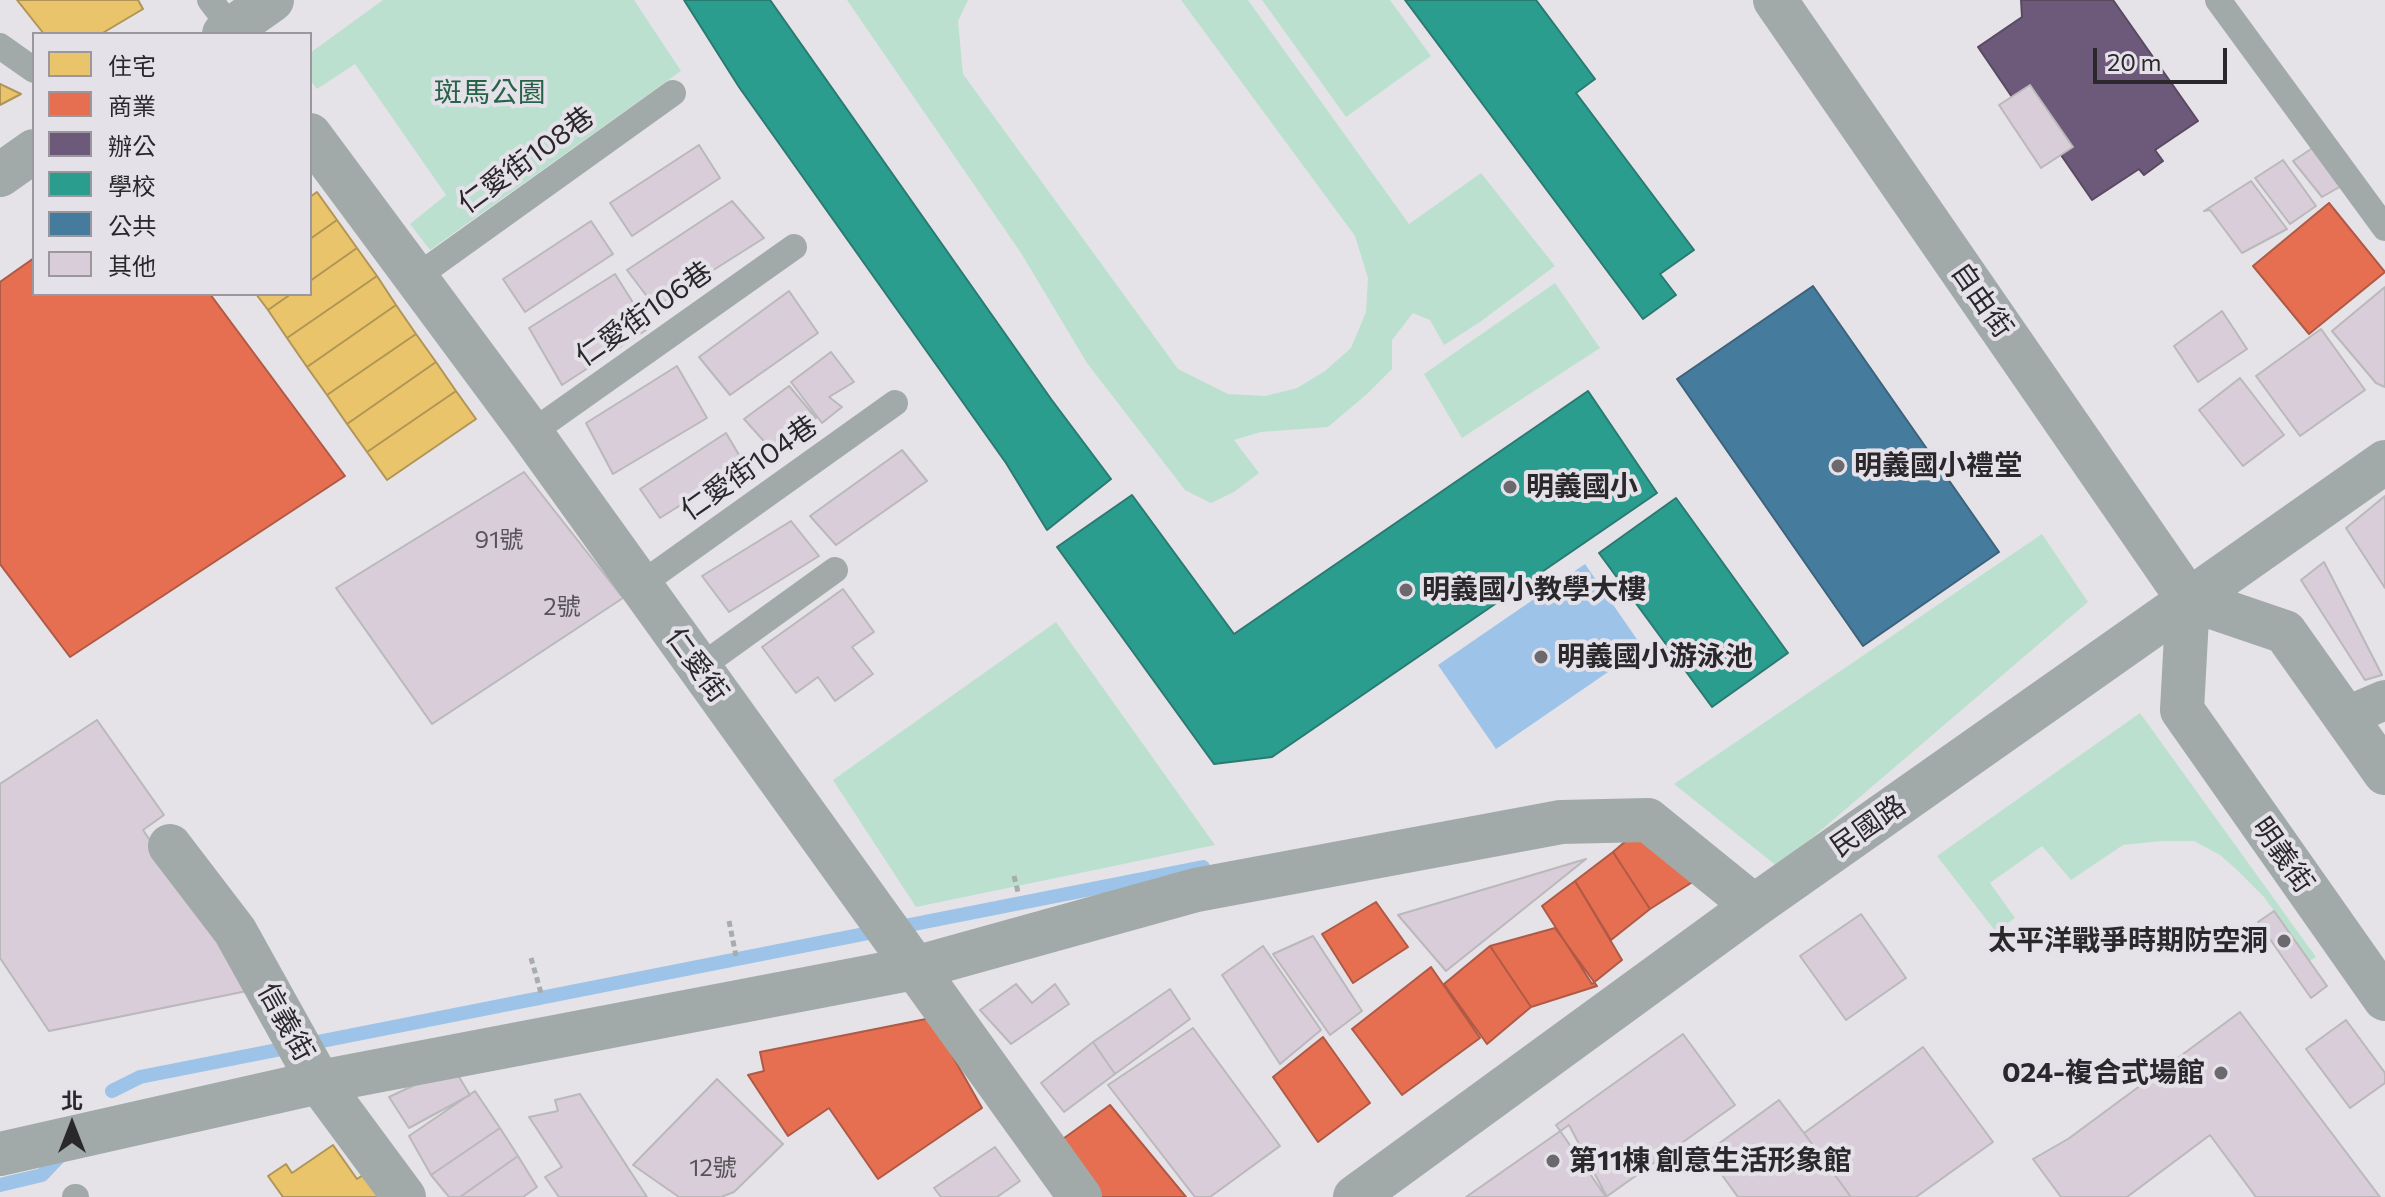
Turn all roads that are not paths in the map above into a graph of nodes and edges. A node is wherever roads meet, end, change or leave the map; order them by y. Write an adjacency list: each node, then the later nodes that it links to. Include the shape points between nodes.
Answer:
1 (272, 0): 4 (street)
2 (1775, 0): 19 (street, 自由街)
3 (2218, 0): 11 (lane)
4 (225, 24)
5 (0, 46): 6 (lane)
6 (32, 69)
7 (673, 93): 13 (lane, 仁愛街108巷)
8 (312, 138): 13 (street, 仁愛街)
9 (32, 152): 10 (street)
10 (0, 175)
11 (2385, 228)
12 (794, 247): 15 (lane, 仁愛街106巷)
13 (415, 278): 15 (street, 仁愛街)
14 (895, 403): 18 (lane, 仁愛街104巷)
15 (531, 433): 18 (street, 仁愛街)
16 (2385, 462): 19 (street, 民國路)
17 (835, 570): 20 (lane)
18 (640, 585): 20 (street, 仁愛街)
19 (2188, 599): 22 (street, via 2285,632); 25 (street, 民國路); 27 (street, 明義街, via 2182,710)
20 (699, 668): 26 (street, 仁愛街)
21 (2385, 700): 22 (street)
22 (2345, 717): 23 (street)
23 (2385, 773)
24 (170, 846): 28 (street, 信義街, via 235,931)
25 (1754, 906): 26 (street, via 1648,820 1561,822); 32 (street, 民國路)
26 (896, 942): 28 (street); 31 (street, 仁愛街)
27 (2385, 999)
28 (305, 1057): 29 (street); 30 (street, 信義街)
29 (0, 1154)
30 (404, 1197)
31 (1080, 1197)
32 (1355, 1197)

